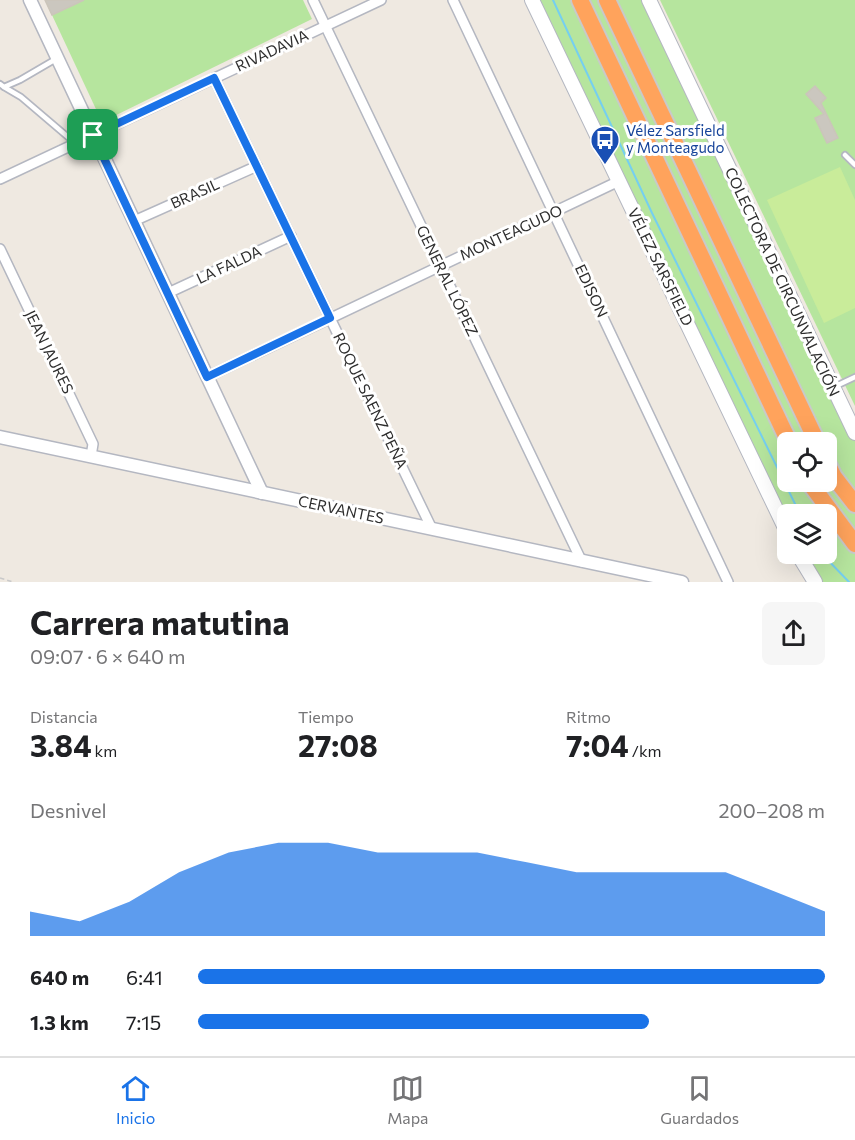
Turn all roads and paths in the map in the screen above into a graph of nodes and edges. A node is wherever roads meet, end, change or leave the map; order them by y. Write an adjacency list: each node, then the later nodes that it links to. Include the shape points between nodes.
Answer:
1 (30, 0): 10 (street)
2 (313, 0): 9 (street, GENERAL LÓPEZ)
3 (381, 0): 9 (street, RIVADAVIA)
4 (453, 0): 20 (street, EDISON)
5 (532, 0): 19 (main road, VÉLEZ SARSFIELD)
6 (580, 0): 30 (highway)
7 (607, 0): 31 (highway)
8 (649, 0): 29 (main road, COLECTORA DE CIRCUNVALACIÓN)
9 (326, 26): 11 (street, RIVADAVIA); 24 (street, GENERAL LÓPEZ)
10 (57, 58): 12 (lane); 13 (street)
11 (214, 78): 13 (street, RIVADAVIA); 17 (street, ROQUE SAENZ PEÑA)
12 (2, 86): 14 (lane, via 21,97)
13 (93, 135): 14 (street, RIVADAVIA); 21 (street)
14 (75, 143): 18 (street, RIVADAVIA)
15 (845, 155): 16 (lane)
16 (855, 165)
17 (257, 166): 21 (street, BRASIL); 22 (street, ROQUE SAENZ PEÑA)
18 (0, 178)
19 (619, 182): 20 (street, MONTEAGUDO); 39 (main road, VÉLEZ SARSFIELD)
20 (554, 212): 24 (street, MONTEAGUDO); 47 (street, EDISON)
21 (134, 221): 25 (street)
22 (291, 236): 25 (street, LA FALDA); 26 (street, ROQUE SAENZ PEÑA)
23 (0, 249): 34 (street, JEAN JAURES, via 93,444)
24 (440, 266): 26 (street, MONTEAGUDO); 42 (street, GENERAL LÓPEZ)
25 (168, 293): 27 (street)
26 (330, 318): 27 (street, MONTEAGUDO); 40 (street, ROQUE SAENZ PEÑA)
27 (207, 377): 37 (street)
28 (855, 377): 29 (lane)
29 (832, 388): 32 (main road, COLECTORA DE CIRCUNVALACIÓN)
30 (784, 432)
31 (812, 432)
32 (855, 433)
33 (0, 437): 34 (street, CERVANTES)
34 (91, 456): 37 (street, CERVANTES)
35 (837, 481): 38 (highway)
36 (816, 492): 41 (highway)
37 (262, 493): 40 (street, CERVANTES)
38 (855, 504)
39 (777, 511)
40 (432, 529): 42 (street, CERVANTES)
41 (855, 544)
42 (582, 562): 46 (street, CERVANTES)
43 (804, 564): 48 (main road)
44 (0, 578): 45 (path)
45 (13, 582)
46 (682, 582)
47 (728, 582)
48 (815, 582)

